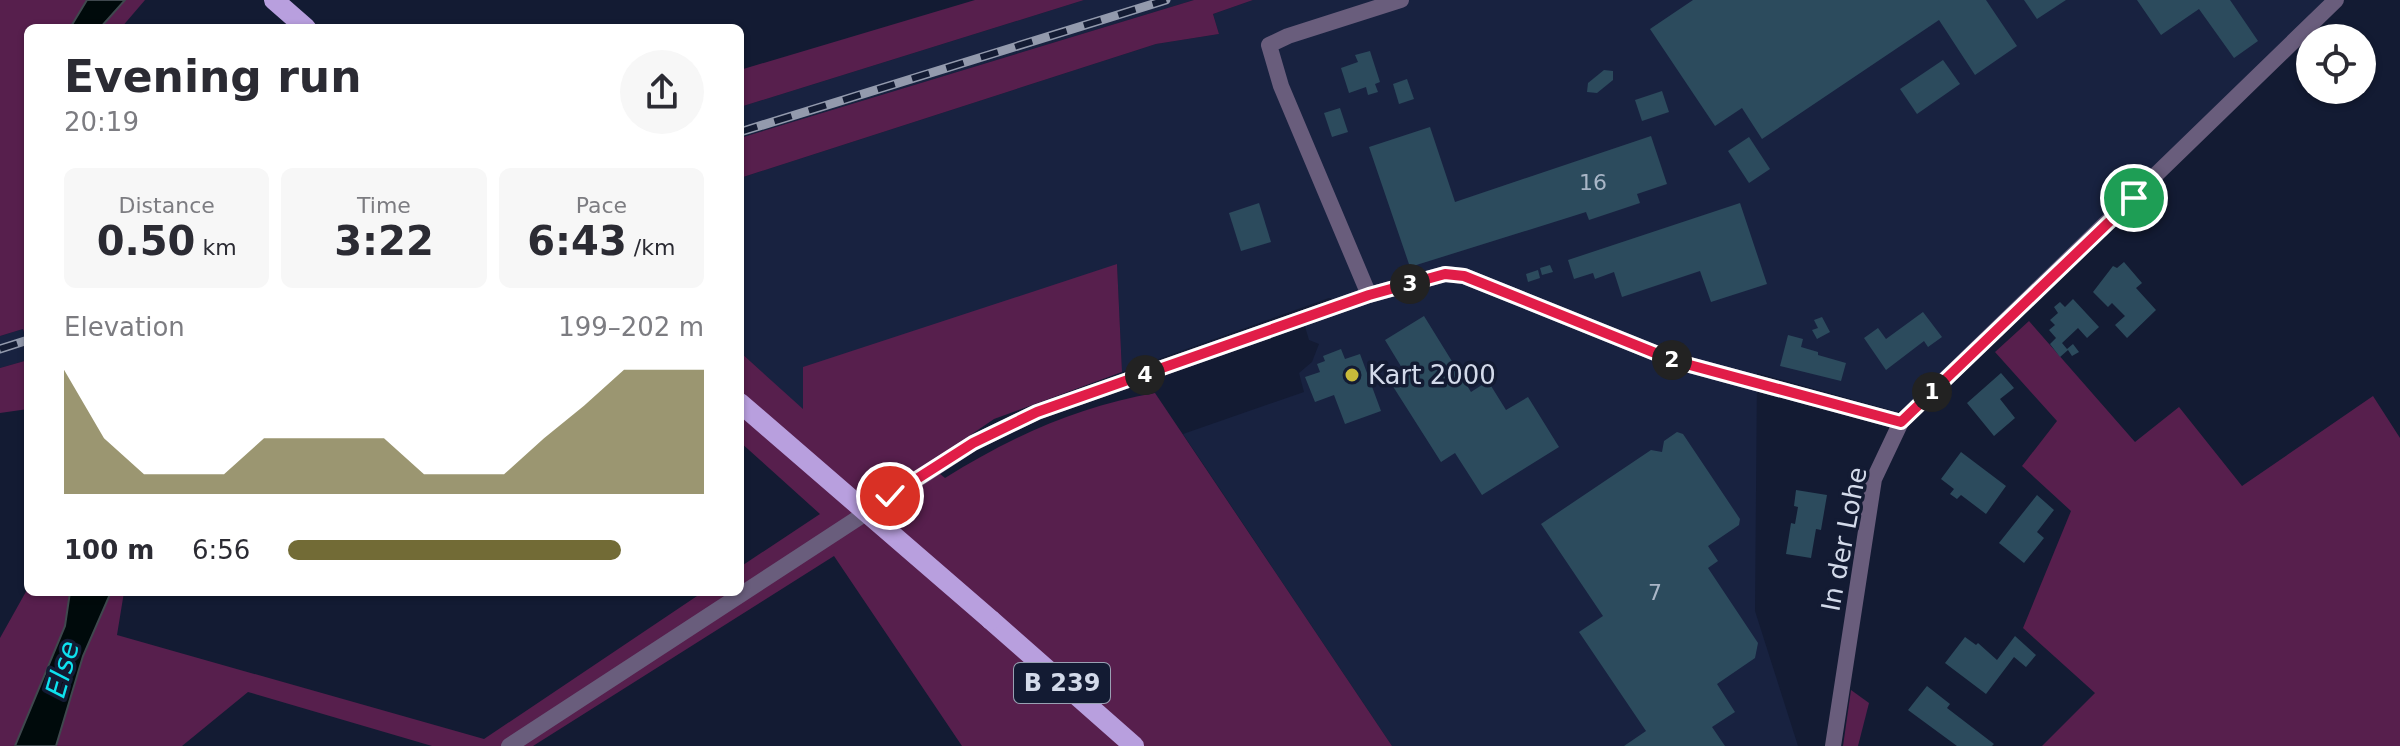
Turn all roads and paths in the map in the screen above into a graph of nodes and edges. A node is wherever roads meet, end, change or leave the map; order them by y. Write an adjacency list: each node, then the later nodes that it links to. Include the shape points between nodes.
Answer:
1 (274, 0): 4 (main road)
2 (1401, 0): 5 (street, via 1269,45 1281,86)
3 (2336, 0): 7 (street, In der Lohe)
4 (301, 24)
5 (1369, 295): 7 (street, via 1445,274 1464,276 1675,361); 8 (street, via 1037,412 973,443)
6 (744, 406): 11 (main road, B 239, bridge)
7 (1901, 422): 12 (street, In der Lohe, via 1874,479)
8 (744, 593)
9 (739, 596): 10 (street)
10 (509, 746)
11 (1134, 746)
12 (1833, 746)

